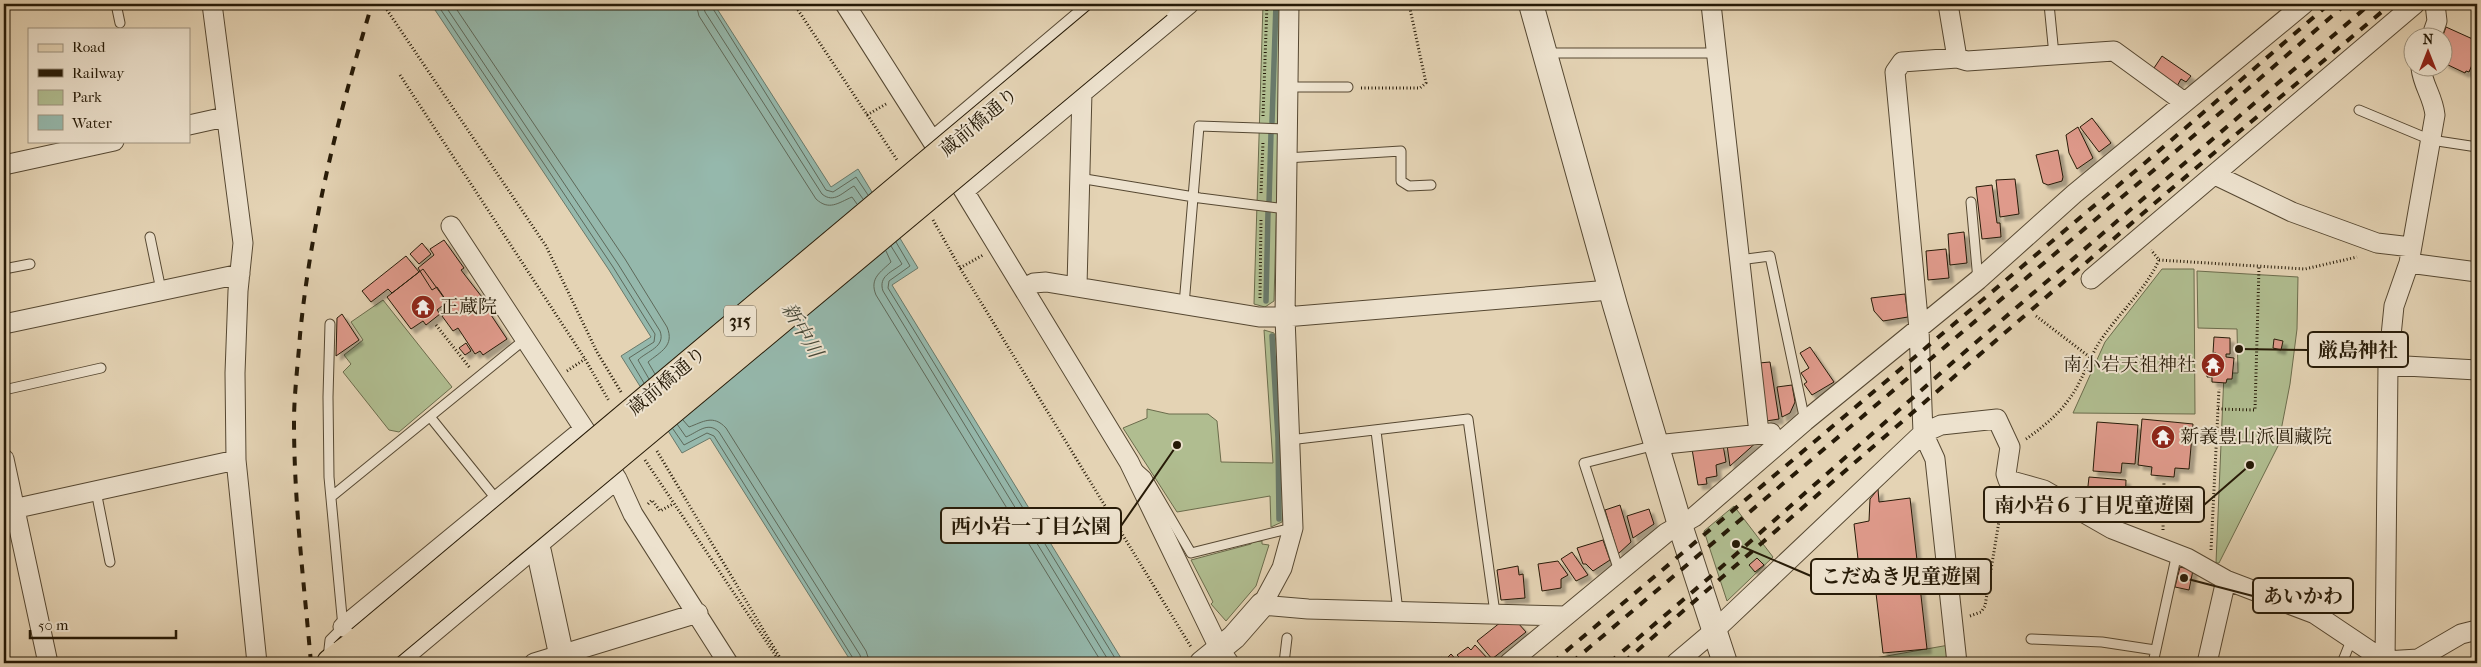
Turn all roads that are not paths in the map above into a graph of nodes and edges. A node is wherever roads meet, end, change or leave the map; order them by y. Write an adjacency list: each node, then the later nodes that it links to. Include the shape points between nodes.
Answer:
1 (116, 4): 16 (lane)
2 (212, 4): 28 (street)
3 (845, 4): 33 (street)
4 (1119, 4): 103 (main road, 蔵前橋通り / 315, bridge)
5 (1158, 4): 103 (main road, 蔵前橋通り / 315, bridge)
6 (1189, 4): 25 (street)
7 (1289, 4): 23 (street)
8 (1531, 4): 18 (street)
9 (1711, 4): 19 (street)
10 (1948, 4): 21 (street)
11 (2049, 4): 20 (lane)
12 (2304, 4): 26 (street)
13 (2435, 4): 17 (street)
14 (2410, 5): 38 (street)
15 (1088, 7): 33 (street)
16 (120, 24)
17 (2435, 28)
18 (1543, 53): 19 (lane); 58 (street)
19 (1716, 53): 48 (street)
20 (2054, 55): 21 (street, via 1967,61); 26 (street, via 2114,51)
21 (1957, 58): 63 (street, via 1902,62 1894,72)
22 (2422, 78): 31 (street, via 2433,100 2435,116)
23 (1287, 86): 24 (lane); 30 (street)
24 (1348, 86)
25 (1082, 92): 39 (street); 41 (street)
26 (2184, 102): 54 (street)
27 (2359, 110): 31 (lane)
28 (225, 117): 29 (street); 52 (street, via 243,243)
29 (190, 125)
30 (1287, 129): 36 (street); 42 (lane, via 1199,126)
31 (2431, 140): 35 (lane); 47 (street)
32 (105, 142): 34 (street)
33 (933, 142): 41 (street)
34 (69, 146): 37 (street)
35 (2477, 147)
36 (1286, 158): 40 (lane, via 1401,151 1401,180 1409,186); 44 (street)
37 (4, 166)
38 (2215, 175): 47 (street, via 2292,212); 53 (street)
39 (1079, 178): 42 (lane); 55 (street)
40 (1431, 185)
41 (964, 191): 56 (street)
42 (1194, 197): 44 (lane); 59 (lane)
43 (1971, 202): 54 (lane)
44 (1286, 209): 60 (street)
45 (451, 226): 64 (street)
46 (150, 237): 57 (lane)
47 (2410, 255): 51 (street); 65 (street, via 2394,306)
48 (1740, 260): 70 (lane, via 1770,256); 73 (street)
49 (30, 264): 50 (lane)
50 (4, 269)
51 (2477, 272)
52 (240, 274): 57 (street); 79 (street, via 235,373)
53 (2091, 279)
54 (1978, 280): 63 (street)
55 (1078, 286): 56 (street, via 1046,282); 59 (street)
56 (1024, 288): 80 (street)
57 (161, 290): 61 (street)
58 (1610, 290): 60 (street); 77 (street)
59 (1184, 305): 60 (street, via 1259,317)
60 (1284, 317): 76 (street)
61 (4, 324)
62 (330, 324): 83 (lane, via 327,434)
63 (1920, 329): 70 (street); 74 (street)
64 (524, 340): 69 (lane); 71 (street)
65 (2388, 365): 67 (street); 108 (street)
66 (101, 368): 68 (lane)
67 (2477, 370)
68 (4, 390)
69 (430, 418): 83 (lane); 84 (lane)
70 (1805, 421): 75 (street)
71 (584, 429): 81 (street); 84 (street)
72 (1376, 431): 76 (lane); 94 (lane); 96 (lane, via 1468,420)
73 (1758, 433): 75 (street, via 1770,432); 77 (street)
74 (1924, 433): 89 (street, via 1941,425 1997,419 2010,448 2008,480 2044,490 2112,529); 98 (street); 118 (street, via 1935,458)
75 (1787, 437): 86 (street, via 1694,517)
76 (1289, 440): 87 (street)
77 (1656, 445): 86 (street); 91 (lane, via 1584,463)
78 (4, 459): 85 (street)
79 (236, 460): 82 (street); 110 (street)
80 (1129, 462): 87 (lane, via 1146,476 1191,554); 105 (street)
81 (617, 479): 88 (street); 95 (street, via 632,514)
82 (96, 491): 85 (street); 90 (lane)
83 (331, 497): 103 (lane)
84 (497, 500): 103 (street)
85 (9, 510): 109 (street)
86 (1680, 525): 91 (street); 98 (street)
87 (1293, 528): 93 (street, via 1282,568)
88 (539, 549): 103 (street); 106 (street)
89 (2169, 551): 92 (street); 104 (lane)
90 (110, 562)
91 (1619, 571): 97 (street)
92 (2218, 577): 101 (street, via 2315,614); 120 (street)
93 (1262, 605): 94 (street); 105 (street, via 1234,637)
94 (1398, 611): 96 (street)
95 (698, 613): 106 (street); 113 (street)
96 (1495, 613): 97 (street)
97 (1565, 616): 115 (street)
98 (1714, 630): 116 (street); 117 (street)
99 (2477, 630): 107 (street, via 2461,634)
100 (1287, 638): 114 (lane)
101 (2352, 638): 108 (street); 121 (lane)
102 (2031, 639): 104 (lane, via 2102,642)
103 (368, 650): 111 (main road, 蔵前橋通り / 315)
104 (2156, 650): 119 (lane)
105 (1211, 656)
106 (562, 659): 112 (street)
107 (2428, 659): 108 (street)
108 (2385, 662)
109 (48, 663)
110 (257, 663)
111 (330, 663)
112 (534, 663)
113 (728, 663)
114 (1284, 663)
115 (1509, 663)
116 (1676, 663)
117 (1725, 663)
118 (1957, 663)
119 (2153, 663)
120 (2207, 663)
121 (2342, 663)

